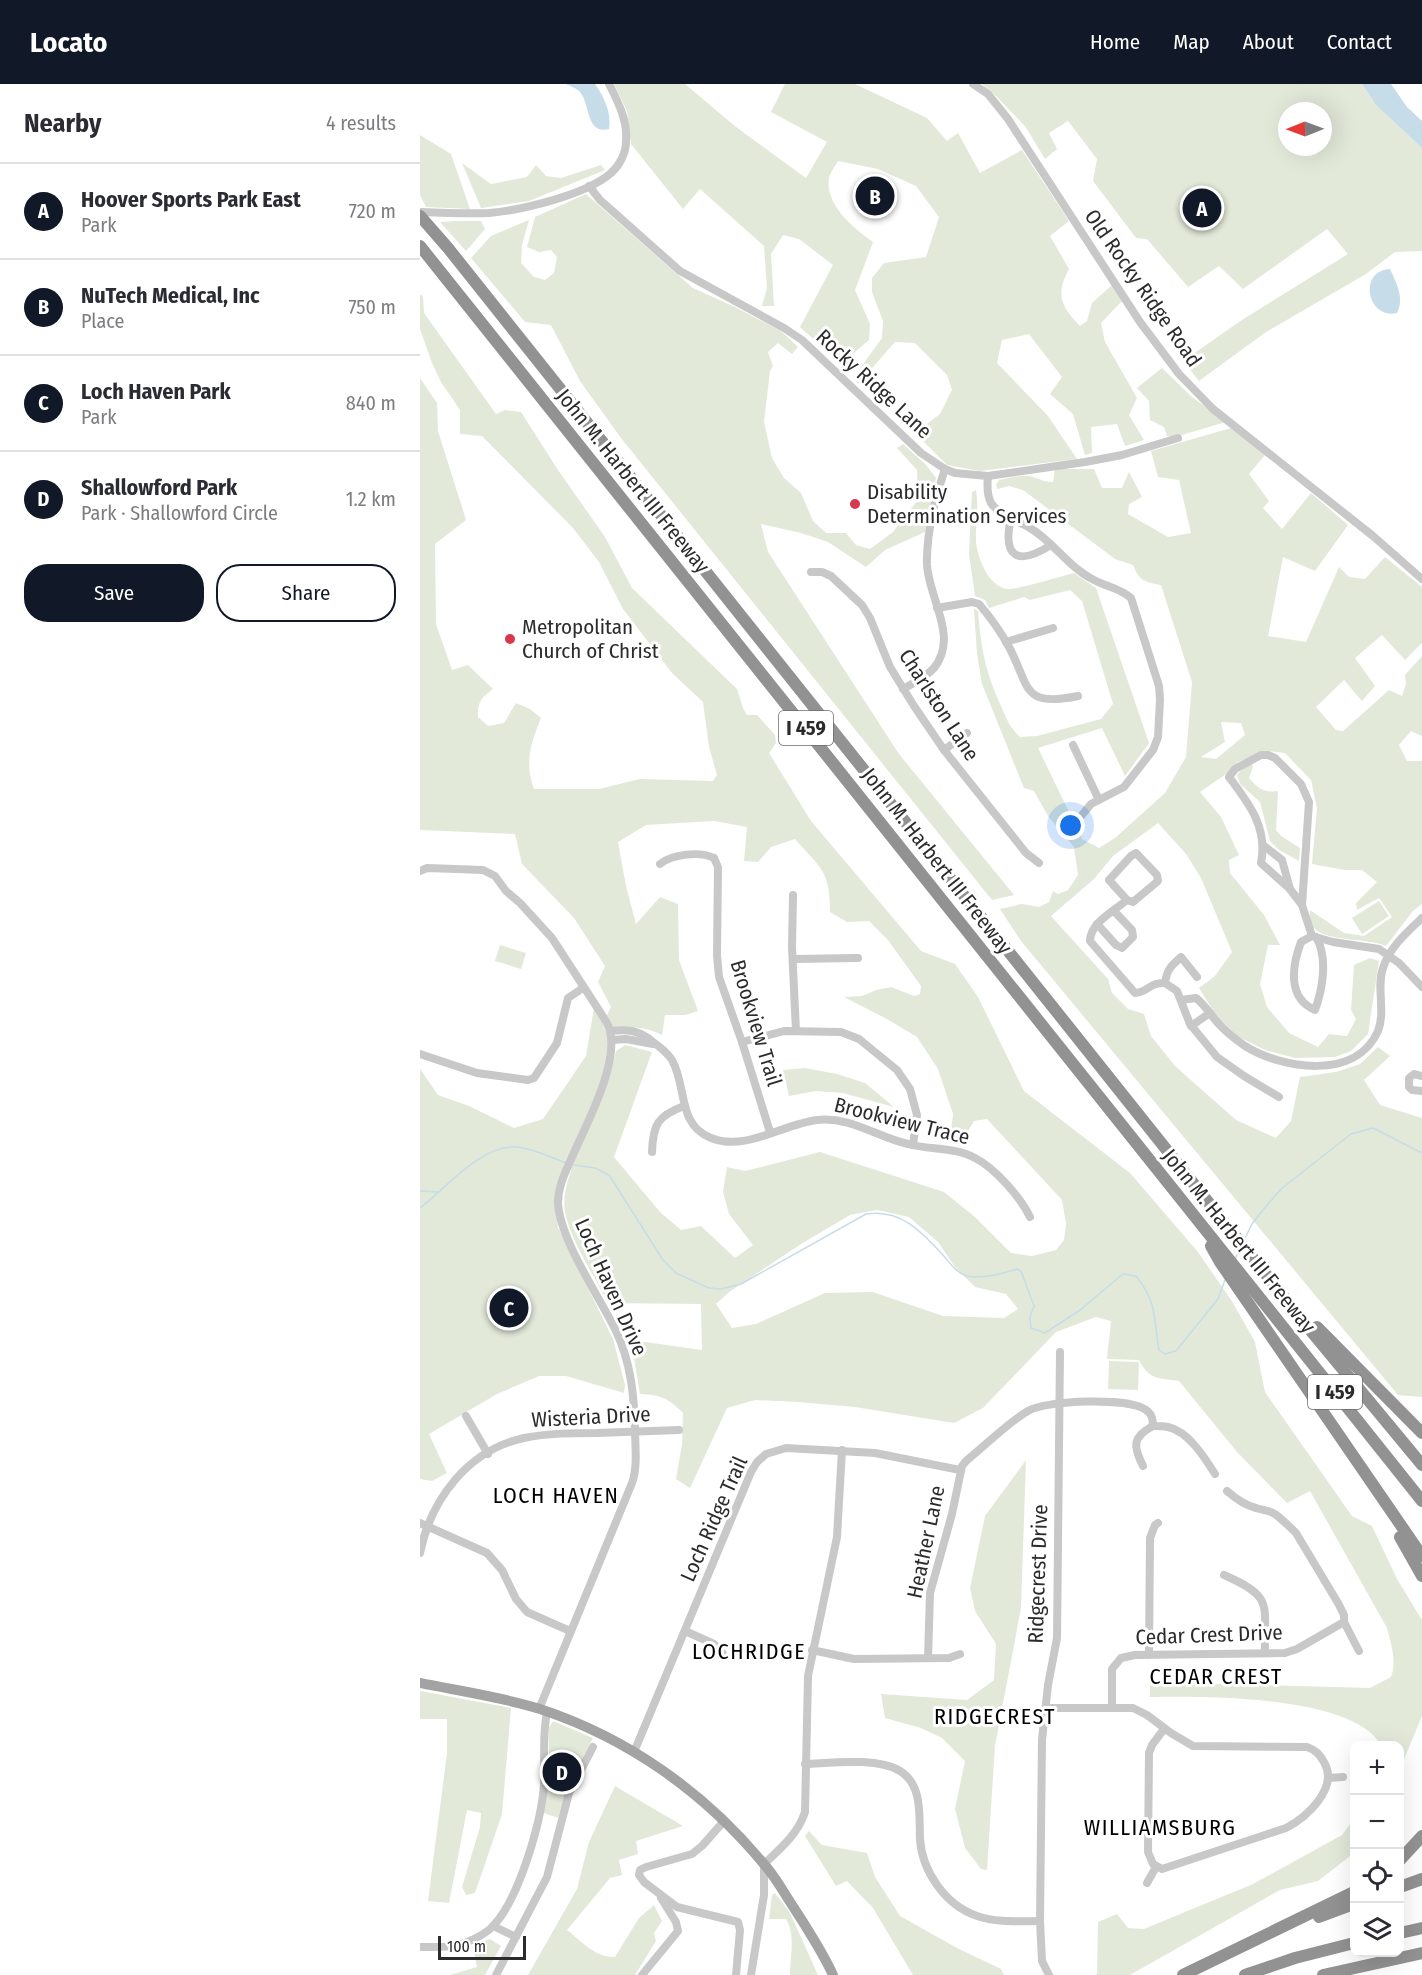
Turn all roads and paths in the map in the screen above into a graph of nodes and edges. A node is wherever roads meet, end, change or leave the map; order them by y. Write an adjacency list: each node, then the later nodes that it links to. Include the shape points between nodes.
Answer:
1 (609, 84): 3 (street, via 623,117 626,147 611,173)
2 (973, 84): 12 (street, Old Rocky Ridge Road, via 988,94 1008,119 1140,322 1191,387)
3 (589, 186): 4 (street, via 515,209); 7 (street, Rocky Ridge Lane, via 674,267 802,340 908,442)
4 (420, 214): 57 (highway, John M. Harbert III Freeway / I 459)
5 (420, 247): 58 (highway, John M. Harbert III Freeway / I 459, via 1193,1215 1220,1262)
6 (1178, 438): 8 (street, Rocky Ridge Lane, via 1104,459)
7 (945, 469): 8 (street, Rocky Ridge Lane); 13 (street, via 927,557)
8 (988, 476): 9 (street, via 991,502)
9 (1011, 518): 10 (street); 10 (street, via 1010,547 1016,556)
10 (1051, 545): 21 (street, via 1094,581 1131,598 1159,686 1158,737 1153,750 1124,787)
11 (811, 572): 16 (street, Charlston Lane, via 831,576 862,605)
12 (1422, 579)
13 (936, 608): 15 (street, via 979,604); 16 (street, via 944,630 940,656 928,673)
14 (1053, 628): 15 (street)
15 (1006, 642): 17 (street, via 1024,685 1033,694 1053,700)
16 (903, 689): 20 (street, Charlston Lane)
17 (1078, 696)
18 (967, 733): 20 (street)
19 (1073, 745): 21 (street)
20 (944, 750): 24 (street, Charlston Lane, via 1026,853)
21 (1099, 800): 22 (street)
22 (1082, 814)
23 (1264, 846): 27 (street, via 1282,860); 27 (street, via 1261,863); 30 (street, via 1254,813 1229,777 1235,769 1268,755 1301,784 1309,802)
24 (1039, 863)
25 (660, 864): 47 (street, Brookview Trail, via 672,857 717,856 717,967)
26 (420, 871): 41 (street, via 427,868 491,873 552,938)
27 (1290, 889): 30 (street)
28 (793, 895): 37 (street)
29 (1127, 900): 29 (street, via 1108,880 1136,853 1158,881 1133,902); 31 (street)
30 (1302, 905): 34 (street)
31 (1114, 911): 33 (street); 33 (street, via 1132,930 1133,937 1122,948)
32 (1422, 918): 35 (street)
33 (1097, 924): 39 (street, via 1090,932 1091,944 1136,993)
34 (1314, 936): 34 (street, via 1321,945 1323,964 1321,995 1315,1010 1301,1001 1294,980 1300,942); 35 (street, via 1379,949)
35 (1388, 956): 40 (street); 43 (street, via 1382,969 1377,1031 1365,1049 1350,1060 1327,1065 1284,1062 1253,1050 1226,1031)
36 (858, 958): 37 (street)
37 (793, 959): 45 (street)
38 (1197, 977): 39 (street, via 1181,957 1168,968)
39 (1165, 983): 42 (street, via 1177,991)
40 (1422, 987)
41 (583, 988): 46 (street); 48 (street, via 568,998 557,1043 534,1078 477,1073)
42 (1181, 1000): 43 (street, via 1196,998); 44 (street)
43 (1210, 1013): 44 (street)
44 (1191, 1026): 51 (street, via 1217,1057)
45 (796, 1031): 47 (street, via 776,1032); 54 (street, via 853,1035 897,1070 916,1106)
46 (611, 1036): 52 (street, Brookview Trace, via 623,1030 638,1032 668,1055 675,1067); 64 (street, Loch Haven Drive, via 611,1059 604,1081 558,1196 559,1217 616,1332 633,1386)
47 (742, 1042): 53 (street, Brookview Trail)
48 (420, 1054)
49 (1422, 1076): 50 (street, via 1414,1074 1408,1083 1412,1090)
50 (1422, 1091)
51 (1279, 1097)
52 (684, 1106): 53 (street, Brookview Trace, via 700,1132 722,1142); 55 (street, via 666,1113 658,1122)
53 (770, 1132): 54 (street, Brookview Trace, via 808,1121 836,1120)
54 (913, 1145): 56 (street, Brookview Trace, via 975,1158 1021,1200)
55 (652, 1152)
56 (1030, 1217)
57 (1262, 1269): 65 (highway); 70 (highway, John M. Harbert III Freeway / I 459)
58 (1245, 1288): 66 (highway); 74 (highway, John M. Harbert III Freeway / I 459)
59 (1060, 1352): 60 (street, Ridgecrest Drive)
60 (1059, 1403): 62 (street, via 1132,1404 1146,1410 1153,1418); 71 (street, via 1028,1411); 93 (street, Ridgecrest Drive, via 1058,1624)
61 (466, 1416): 68 (street)
62 (1153, 1426): 69 (street, via 1142,1432 1136,1443); 72 (street, via 1169,1427 1181,1434)
63 (680, 1430): 64 (street, Wisteria Drive)
64 (635, 1432): 68 (street, Wisteria Drive, via 522,1438); 82 (street, Loch Haven Drive, via 636,1469 632,1483)
65 (1422, 1433)
66 (1341, 1437): 78 (highway); 80 (highway)
67 (842, 1450): 71 (street, Loch Ridge Trail, via 894,1455); 83 (street, Loch Ridge Trail, via 779,1448 757,1462); 84 (street, via 837,1537)
68 (488, 1454): 76 (street, Wisteria Drive, via 451,1484)
69 (1143, 1466)
70 (1422, 1466)
71 (960, 1470): 90 (street, Heather Lane, via 930,1593)
72 (1215, 1474)
73 (1227, 1491): 81 (street, via 1244,1504 1277,1515 1296,1533 1338,1603)
74 (1422, 1501)
75 (1158, 1523): 89 (street, via 1150,1538)
76 (424, 1524): 77 (street, Wisteria Drive); 82 (street, via 488,1553 527,1611)
77 (420, 1553)
78 (1422, 1556)
79 (1224, 1575): 86 (street, via 1249,1586 1262,1599)
80 (1422, 1576)
81 (1344, 1622): 85 (street); 86 (street, Cedar Crest Drive, via 1297,1649)
82 (570, 1631): 94 (street, Loch Haven Drive)
83 (685, 1631): 87 (street, via 714,1644); 97 (street, Loch Ridge Trail)
84 (812, 1650): 90 (street, via 854,1659); 98 (street)
85 (1359, 1651)
86 (1265, 1653): 89 (street, Cedar Crest Drive)
87 (723, 1654)
88 (960, 1654): 90 (street)
89 (1149, 1655): 92 (street, Cedar Crest Drive, via 1127,1656 1114,1664)
90 (928, 1658)
91 (420, 1683): 94 (main road)
92 (1112, 1707): 93 (street); 95 (street, via 1139,1711)
93 (1046, 1708): 112 (street, Ridgecrest Drive, via 1042,1740)
94 (543, 1710): 97 (main road, via 596,1731); 113 (street, Loch Haven Drive, via 543,1794 531,1849 525,1868)
95 (1164, 1729): 100 (street, via 1193,1746 1307,1747 1320,1755); 105 (street, via 1152,1745 1149,1762 1148,1852)
96 (593, 1747): 116 (street, via 569,1793 547,1877)
97 (634, 1752): 101 (main road, via 692,1791)
98 (805, 1764): 104 (street, via 805,1812 801,1823); 112 (street, via 873,1764 900,1771 909,1778 917,1794 922,1856 931,1877 949,1899 976,1916)
99 (1343, 1777): 100 (street)
100 (1329, 1778): 105 (street, via 1320,1797 1299,1821 1286,1828 1171,1867)
101 (724, 1821): 104 (main road); 109 (street, via 692,1854 640,1870 644,1882)
102 (1422, 1836): 103 (highway)
103 (1404, 1856)
104 (764, 1864): 124 (street, via 764,1895); 125 (main road)
105 (1156, 1866): 107 (street)
106 (1422, 1879): 108 (highway)
107 (1147, 1883)
108 (1404, 1886)
109 (658, 1892): 122 (street, via 678,1931); 123 (street, via 677,1906 738,1923)
110 (1350, 1894): 118 (highway)
111 (1350, 1906): 118 (highway)
112 (1040, 1921): 126 (street, Ridgecrest Drive, via 1042,1961)
113 (493, 1926): 116 (street); 119 (street, via 460,1945)
114 (1422, 1928): 115 (highway)
115 (1404, 1932)
116 (516, 1937): 121 (street)
117 (1350, 1944): 128 (highway)
118 (1243, 1946): 127 (highway)
119 (420, 1947)
120 (1422, 1953): 129 (highway)
121 (496, 1975)
122 (642, 1975)
123 (736, 1975)
124 (752, 1975)
125 (833, 1975)
126 (1049, 1975)
127 (1183, 1975)
128 (1245, 1975)
129 (1323, 1975)

